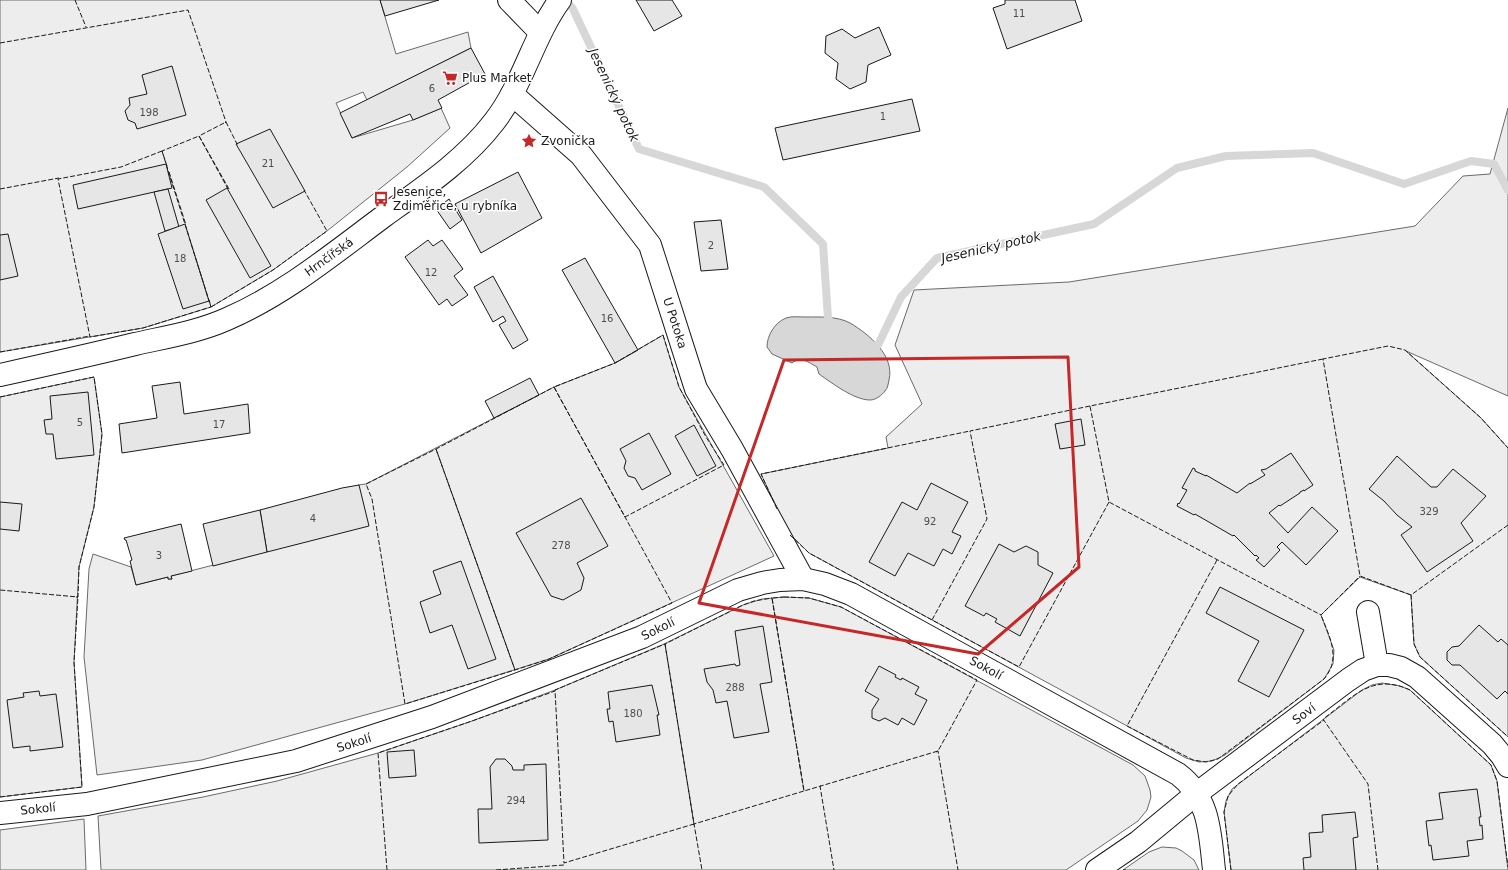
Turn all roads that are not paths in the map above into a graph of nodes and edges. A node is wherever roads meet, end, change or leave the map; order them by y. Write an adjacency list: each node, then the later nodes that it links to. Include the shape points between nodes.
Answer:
1 (509, 0): 3 (street)
2 (556, 5): 3 (street, Hrnčířská)
3 (540, 32): 4 (street, Hrnčířská)
4 (512, 94): 5 (street, Hrnčířská, via 495,121 480,138 437,178 304,275 262,302 226,320 181,334); 6 (street, U Potoka, via 581,155 650,246 696,389)
5 (0, 375)
6 (803, 579): 10 (street, Sokolí, via 851,594 1178,774); 11 (street, Sokolí, via 762,582 738,590 642,637 432,717 296,761 87,804)
7 (1368, 612): 8 (street)
8 (1377, 665): 9 (street, Soví, via 1401,668 1417,677 1492,744); 10 (street, Soví, via 1348,680)
9 (1508, 766)
10 (1196, 794): 12 (street, Soví, via 1138,842); 13 (street, Sokolí, via 1209,823)
11 (0, 813)
12 (1097, 870)
13 (1214, 870)

